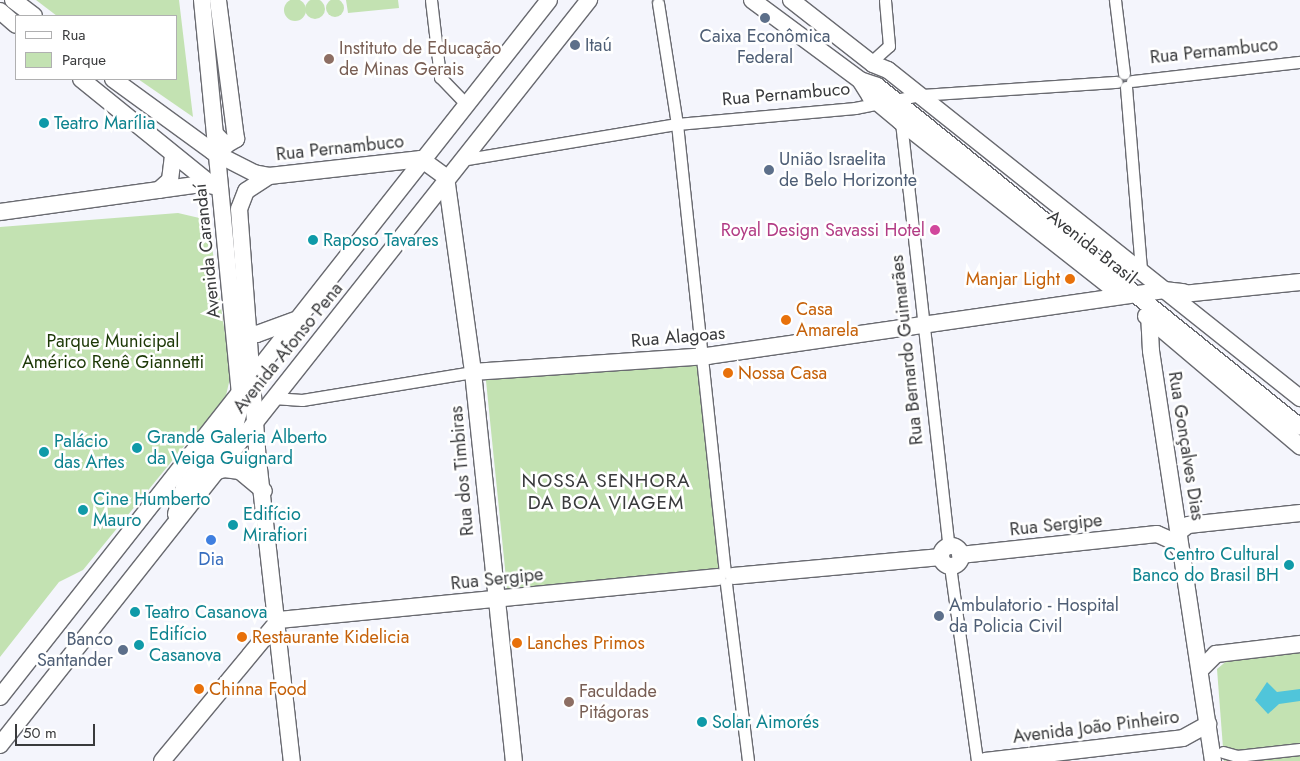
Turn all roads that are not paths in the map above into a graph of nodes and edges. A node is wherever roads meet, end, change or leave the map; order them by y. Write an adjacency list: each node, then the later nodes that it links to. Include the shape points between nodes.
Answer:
1 (13, 0): 13 (street)
2 (202, 0): 24 (street, Avenida Carandaí)
3 (218, 0): 24 (street, via 236,138 226,145)
4 (431, 0): 21 (street, via 440,77)
5 (549, 0): 21 (street, Avenida Afonso Pena)
6 (589, 0): 30 (street, Avenida Afonso Pena)
7 (752, 0): 20 (street, Avenida Brasil, via 860,80)
8 (791, 0): 16 (street, Avenida Brasil)
9 (885, 0): 16 (street, via 889,46)
10 (1115, 0): 19 (street)
11 (658, 3): 23 (street)
12 (0, 11): 14 (street)
13 (33, 15)
14 (15, 24)
15 (1300, 62): 19 (street, Rua Pernambuco)
16 (872, 63): 20 (street, Avenida Brasil); 20 (street, Avenida Brasil, via 888,70)
17 (82, 80): 28 (street)
18 (114, 80): 27 (street, Rua Pernambuco)
19 (1125, 81): 20 (street, Rua Pernambuco); 38 (street)
20 (887, 96): 22 (street, Avenida Brasil); 23 (street, Rua Pernambuco); 38 (street, Avenida Brasil); 41 (street, Avenida Brasil)
21 (466, 104): 29 (street, Avenida Afonso Pena)
22 (902, 122): 25 (street, Avenida Brasil); 26 (street, Rua Bernardo Guimarães)
23 (677, 124): 30 (street, Rua Pernambuco); 47 (street)
24 (215, 134): 27 (street, Avenida Carandaí)
25 (923, 139): 26 (street); 39 (street, Avenida Brasil)
26 (906, 150): 45 (street, Rua Bernardo Guimarães)
27 (217, 154): 31 (street, Rua Pernambuco, via 235,165); 35 (street, Avenida Carandaí)
28 (173, 156): 33 (street); 34 (street, via 170,180)
29 (421, 159): 31 (street, Rua Pernambuco); 32 (street, Rua Pernambuco); 43 (street, Avenida Afonso Pena)
30 (460, 160): 32 (street, Avenida Afonso Pena)
31 (269, 176): 36 (street, via 246,190)
32 (446, 177): 48 (street, Rua dos Timbiras); 51 (street, Avenida Afonso Pena)
33 (208, 183): 34 (street); 35 (street)
34 (159, 190): 37 (street)
35 (222, 193): 36 (street); 44 (street, Avenida Carandaí)
36 (239, 209): 46 (street, Avenida Carandaí)
37 (0, 212)
38 (1141, 272): 41 (street, Avenida Brasil)
39 (1098, 278): 41 (street, Avenida Brasil); 42 (street)
40 (1300, 282): 41 (street, Rua Alagoas)
41 (1156, 300): 42 (street, Rua Alagoas); 52 (street, Avenida Brasil); 53 (street, Avenida Brasil); 55 (street, Avenida Brasil); 56 (street, Avenida Brasil); 59 (street, Rua Gonçalves Dias)
42 (1087, 303): 45 (street, Rua Alagoas)
43 (295, 320): 46 (street); 49 (street, Avenida Afonso Pena)
44 (235, 324): 46 (street); 50 (street, Avenida Carandaí)
45 (925, 326): 47 (street, Rua Alagoas); 65 (street, Rua Bernardo Guimarães)
46 (251, 335): 49 (street, Avenida Carandaí)
47 (700, 357): 48 (street, Rua Alagoas); 66 (street)
48 (473, 372): 51 (street, Rua Alagoas, via 302,400); 67 (street, Rua dos Timbiras)
49 (252, 376): 50 (street, Avenida Afonso Pena); 51 (street); 54 (street, Avenida Carandaí)
50 (240, 393): 61 (street, Avenida Carandaí, via 236,422 184,488); 71 (street, Avenida Afonso Pena)
51 (273, 398): 54 (street, Avenida Afonso Pena)
52 (1300, 398)
53 (1300, 414)
54 (255, 422): 57 (street, Avenida Afonso Pena); 58 (street, Avenida Carandaí)
55 (1300, 427)
56 (1300, 446)
57 (212, 473): 58 (street, via 224,469 240,472); 61 (street, Avenida Afonso Pena)
58 (264, 491): 68 (street, Avenida Carandaí)
59 (1177, 512): 62 (street, Rua Gonçalves Dias); 63 (street, via 1171,524)
60 (1300, 513): 62 (street, via 1188,526)
61 (171, 528): 73 (street, Avenida Afonso Pena)
62 (1180, 532): 64 (street, Rua Gonçalves Dias)
63 (1157, 534): 64 (street, via 1173,541); 65 (street, Rua Sergipe)
64 (1182, 552): 70 (street, Rua Gonçalves Dias)
65 (950, 556): 66 (street, Rua Sergipe); 80 (street, Rua Bernardo Guimarães)
66 (725, 577): 67 (street, Rua Sergipe); 79 (street)
67 (494, 600): 68 (street, Rua Sergipe); 78 (street, Rua dos Timbiras)
68 (279, 620): 76 (street); 77 (street, Avenida Carandaí)
69 (1300, 644): 70 (street, via 1216,654)
70 (1200, 670): 72 (street, Rua Gonçalves Dias)
71 (0, 697)
72 (1208, 724): 75 (street, Rua Gonçalves Dias); 81 (street, Avenida João Pinheiro, via 1183,738)
73 (0, 745)
74 (1300, 749): 75 (street)
75 (1218, 757)
76 (162, 761)
77 (292, 761)
78 (514, 761)
79 (748, 761)
80 (977, 761)
81 (985, 761)

